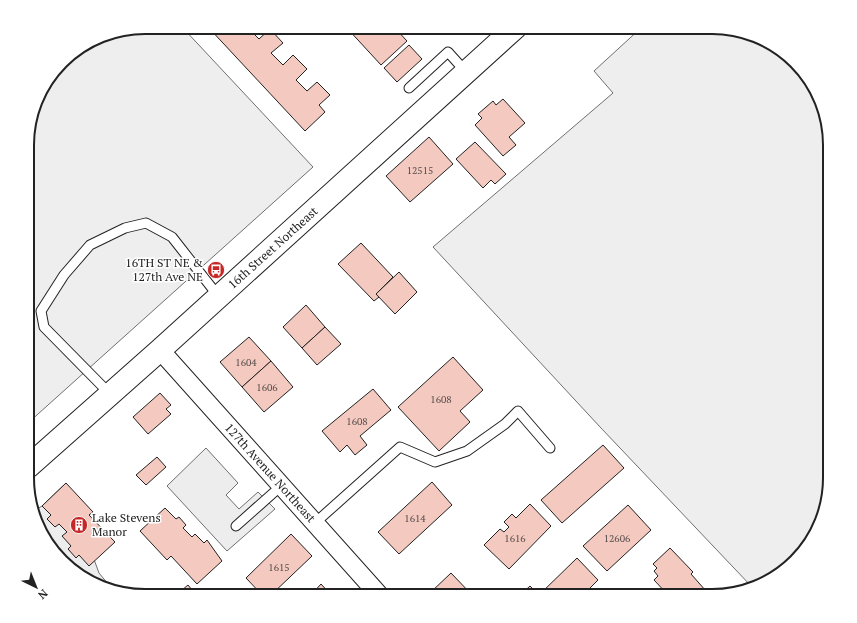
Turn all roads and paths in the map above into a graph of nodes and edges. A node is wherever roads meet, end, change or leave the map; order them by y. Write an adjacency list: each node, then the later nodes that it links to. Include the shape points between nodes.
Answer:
1 (508, 34): 2 (street, 16th Street Northeast)
2 (466, 72): 3 (lane, via 448,52); 4 (street, 16th Street Northeast)
3 (409, 88)
4 (219, 297): 5 (street, 16th Street Northeast); 6 (lane, via 172,237 146,223 125,228 90,245 64,275 41,312 44,327)
5 (160, 350): 6 (street, 16th Street Northeast); 9 (street, 127th Avenue Northeast)
6 (110, 394): 8 (street, 16th Street Northeast)
7 (550, 448): 10 (lane, via 518,411 505,424 468,451 436,462 400,447)
8 (34, 462)
9 (281, 486): 10 (street, 127th Avenue Northeast); 11 (lane)
10 (315, 523): 12 (street, 127th Avenue Northeast)
11 (236, 526)
12 (374, 589)

